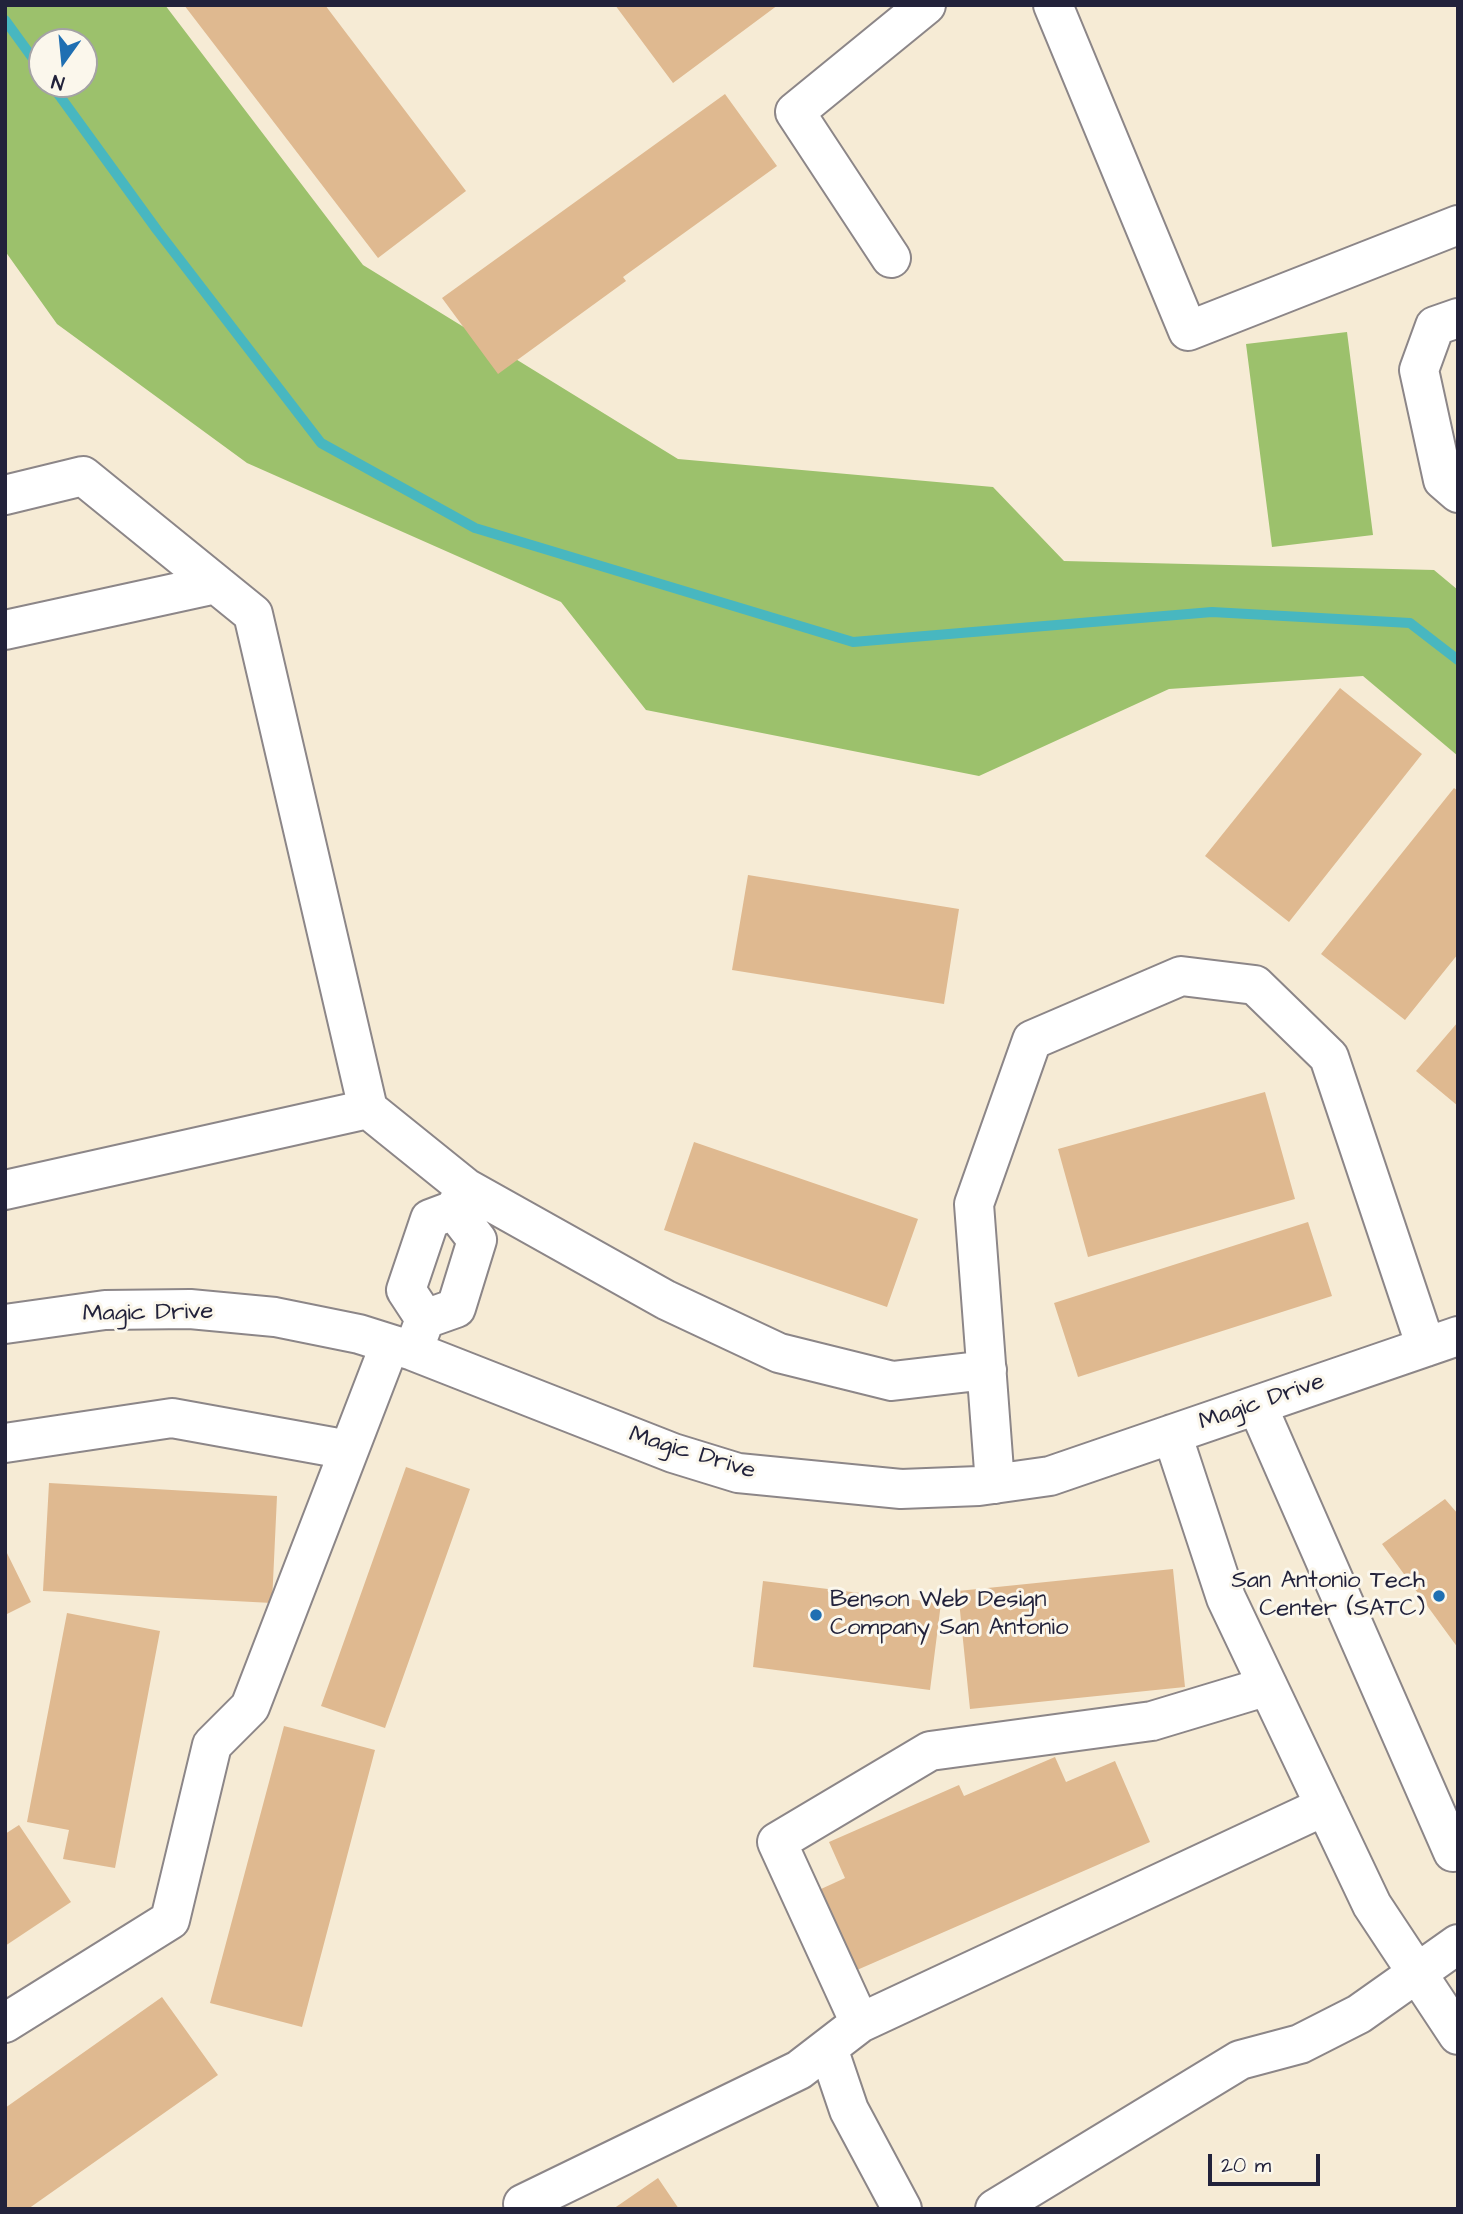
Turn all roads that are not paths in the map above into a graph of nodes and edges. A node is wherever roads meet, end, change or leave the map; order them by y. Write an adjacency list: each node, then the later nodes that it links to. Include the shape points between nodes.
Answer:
1 (926, 5): 4 (street, via 795,112)
2 (1053, 5): 3 (street, via 1188,331)
3 (1458, 225)
4 (891, 258)
5 (1458, 318): 6 (street, via 1435,326 1419,370 1443,480)
6 (1458, 493)
7 (5, 495): 8 (street, via 83,475)
8 (216, 584): 9 (street); 10 (street, via 253,614)
9 (5, 630)
10 (368, 1109): 11 (street); 12 (street)
11 (5, 1191)
12 (460, 1199): 14 (street, via 430,1219 405,1290); 14 (street, via 477,1240 456,1308); 16 (street, via 779,1353 892,1381)
13 (5, 1324): 14 (street, Magic Drive, via 104,1310 190,1309)
14 (410, 1338): 20 (street); 21 (street, Magic Drive, via 673,1453 738,1473 901,1489)
15 (1442, 1341): 16 (street, via 1329,1057 1255,985 1181,976 1032,1040 974,1204); 17 (street, Magic Drive)
16 (987, 1370): 21 (street)
17 (1257, 1405): 18 (street, Magic Drive); 24 (street, via 1453,1852)
18 (1172, 1434): 21 (street, Magic Drive, via 1050,1476); 22 (street, via 1226,1598)
19 (5, 1443): 20 (street, via 172,1418)
20 (349, 1450): 27 (street, via 250,1707 212,1745 170,1920)
21 (995, 1484)
22 (1268, 1686): 23 (street); 28 (street, via 1152,1721 930,1751 777,1842)
23 (1325, 1806): 26 (street, via 1371,1905); 28 (street)
24 (1458, 1849)
25 (1458, 1944): 26 (street)
26 (1417, 1971): 29 (street); 33 (street, via 1359,2014 1300,2044 1240,2060)
27 (5, 2023)
28 (860, 2024): 30 (street)
29 (1458, 2035)
30 (828, 2048): 31 (street, via 799,2070 523,2204); 32 (street, via 849,2110)
31 (525, 2209)
32 (902, 2209)
33 (995, 2209)

